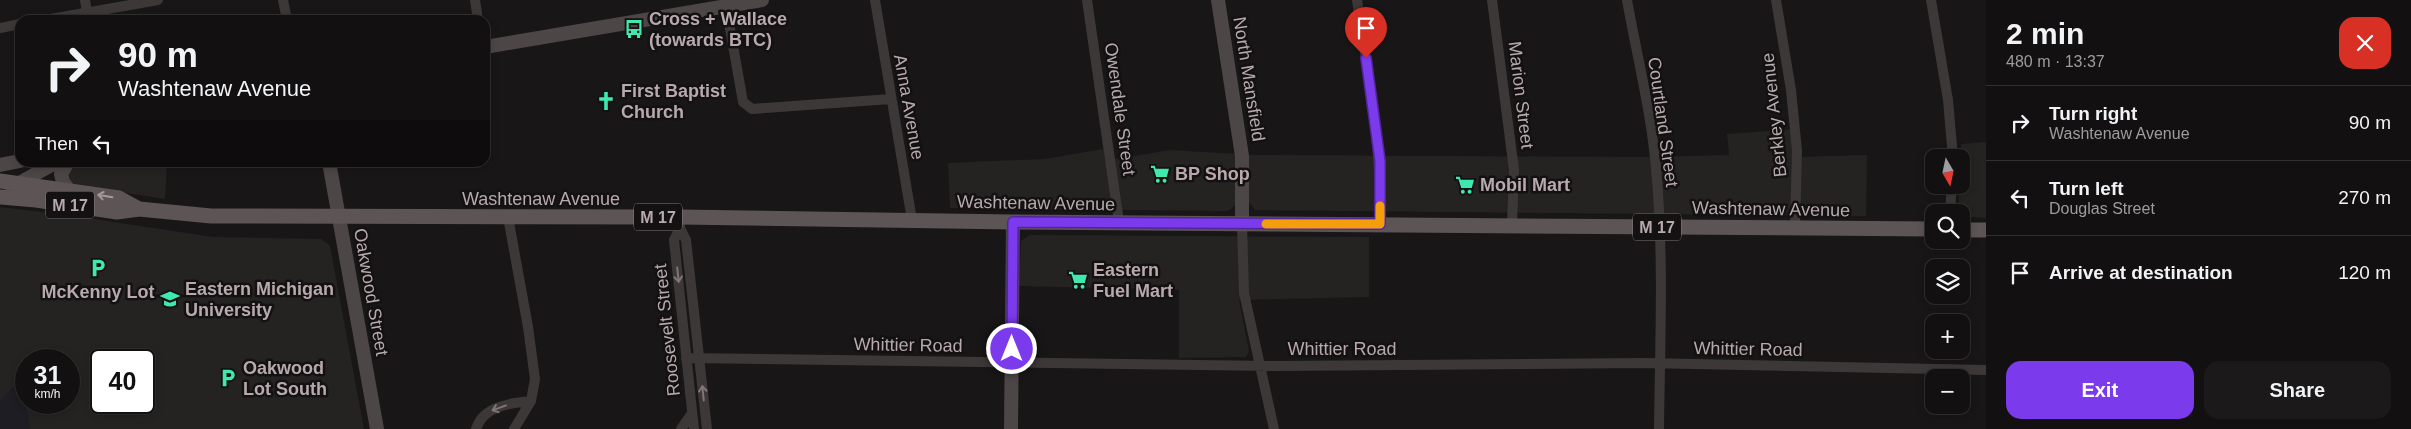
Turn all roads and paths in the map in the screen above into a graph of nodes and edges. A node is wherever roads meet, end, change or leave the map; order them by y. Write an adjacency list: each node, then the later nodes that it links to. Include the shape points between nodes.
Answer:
1 (85, 0): 16 (street)
2 (158, 0): 16 (street)
3 (283, 0): 18 (street)
4 (475, 0): 19 (street)
5 (762, 0): 15 (street)
6 (875, 0): 23 (street, Anna Avenue)
7 (1087, 0): 39 (street, Owendale Street)
8 (1218, 0): 41 (street, North Mansfield, via 1242,156)
9 (1357, 0): 42 (street, via 1378,135)
10 (1492, 0): 43 (street, Marion Street, via 1514,170)
11 (1627, 0): 44 (street, Courtland Street, via 1648,107)
12 (1776, 0): 45 (street, Berkley Avenue, via 1797,151)
13 (1931, 0): 24 (street, via 1948,100)
14 (693, 6): 15 (street); 22 (street)
15 (726, 6): 23 (street, via 742,97 752,108)
16 (88, 12): 17 (street)
17 (72, 15)
18 (286, 15)
19 (477, 15)
20 (15, 25): 21 (street)
21 (0, 28)
22 (490, 46)
23 (891, 98): 37 (street, Anna Avenue)
24 (1952, 149)
25 (15, 162): 26 (street)
26 (0, 165)
27 (48, 167): 31 (street)
28 (65, 167): 32 (street, via 61,174)
29 (330, 167): 35 (street, Oakwood Street)
30 (0, 181): 31 (main road, Washtenaw Avenue / M 17)
31 (18, 184): 32 (main road, Washtenaw Avenue / M 17); 33 (street)
32 (69, 190): 34 (main road, Washtenaw Avenue / M 17, one-way to 32, via 119,198)
33 (0, 196): 34 (main road, Washtenaw Avenue / M 17, via 117,212)
34 (139, 209): 35 (main road, Washtenaw Avenue / M 17, via 211,216)
35 (338, 217): 36 (main road, Washtenaw Avenue / M 17); 58 (street, Oakwood Street)
36 (508, 217): 40 (main road, Washtenaw Avenue / M 17); 55 (street, via 535,379)
37 (912, 220): 38 (main road, Washtenaw Avenue / M 17); 40 (main road, Washtenaw Avenue / M 17)
38 (1013, 222): 39 (main road, Washtenaw Avenue / M 17); 51 (street)
39 (1119, 222): 41 (main road, Washtenaw Avenue / M 17)
40 (680, 223): 49 (street, Roosevelt Street, one-way to 49, via 674,240); 50 (street, Roosevelt Street, via 686,240)
41 (1242, 224): 42 (main road, Washtenaw Avenue / M 17); 53 (street, via 1242,278)
42 (1380, 224): 43 (main road, Washtenaw Avenue / M 17)
43 (1512, 225): 44 (main road, Washtenaw Avenue / M 17)
44 (1660, 227): 45 (main road, Washtenaw Avenue / M 17); 52 (street, Courtland Street)
45 (1795, 228): 46 (main road, Washtenaw Avenue / M 17)
46 (1925, 229)
47 (1970, 230): 48 (main road)
48 (1986, 230)
49 (686, 358): 50 (street, Whittier Road); 57 (street, Roosevelt Street)
50 (699, 358): 51 (street, Whittier Road); 56 (street, Roosevelt Street, one-way to 50)
51 (1011, 363): 53 (street, Whittier Road); 64 (street)
52 (1660, 363): 53 (street, Whittier Road); 54 (street, Whittier Road); 66 (street, Courtland Street)
53 (1260, 365): 65 (street)
54 (1986, 370)
55 (531, 401): 59 (street, one-way to 59, via 502,406 487,413); 60 (street)
56 (704, 411): 57 (street); 63 (street, Roosevelt Street)
57 (692, 413): 61 (street); 62 (street, Roosevelt Street)
58 (377, 429)
59 (476, 429)
60 (514, 429)
61 (681, 429)
62 (694, 429)
63 (707, 429)
64 (1011, 429)
65 (1274, 429)
66 (1659, 429)

